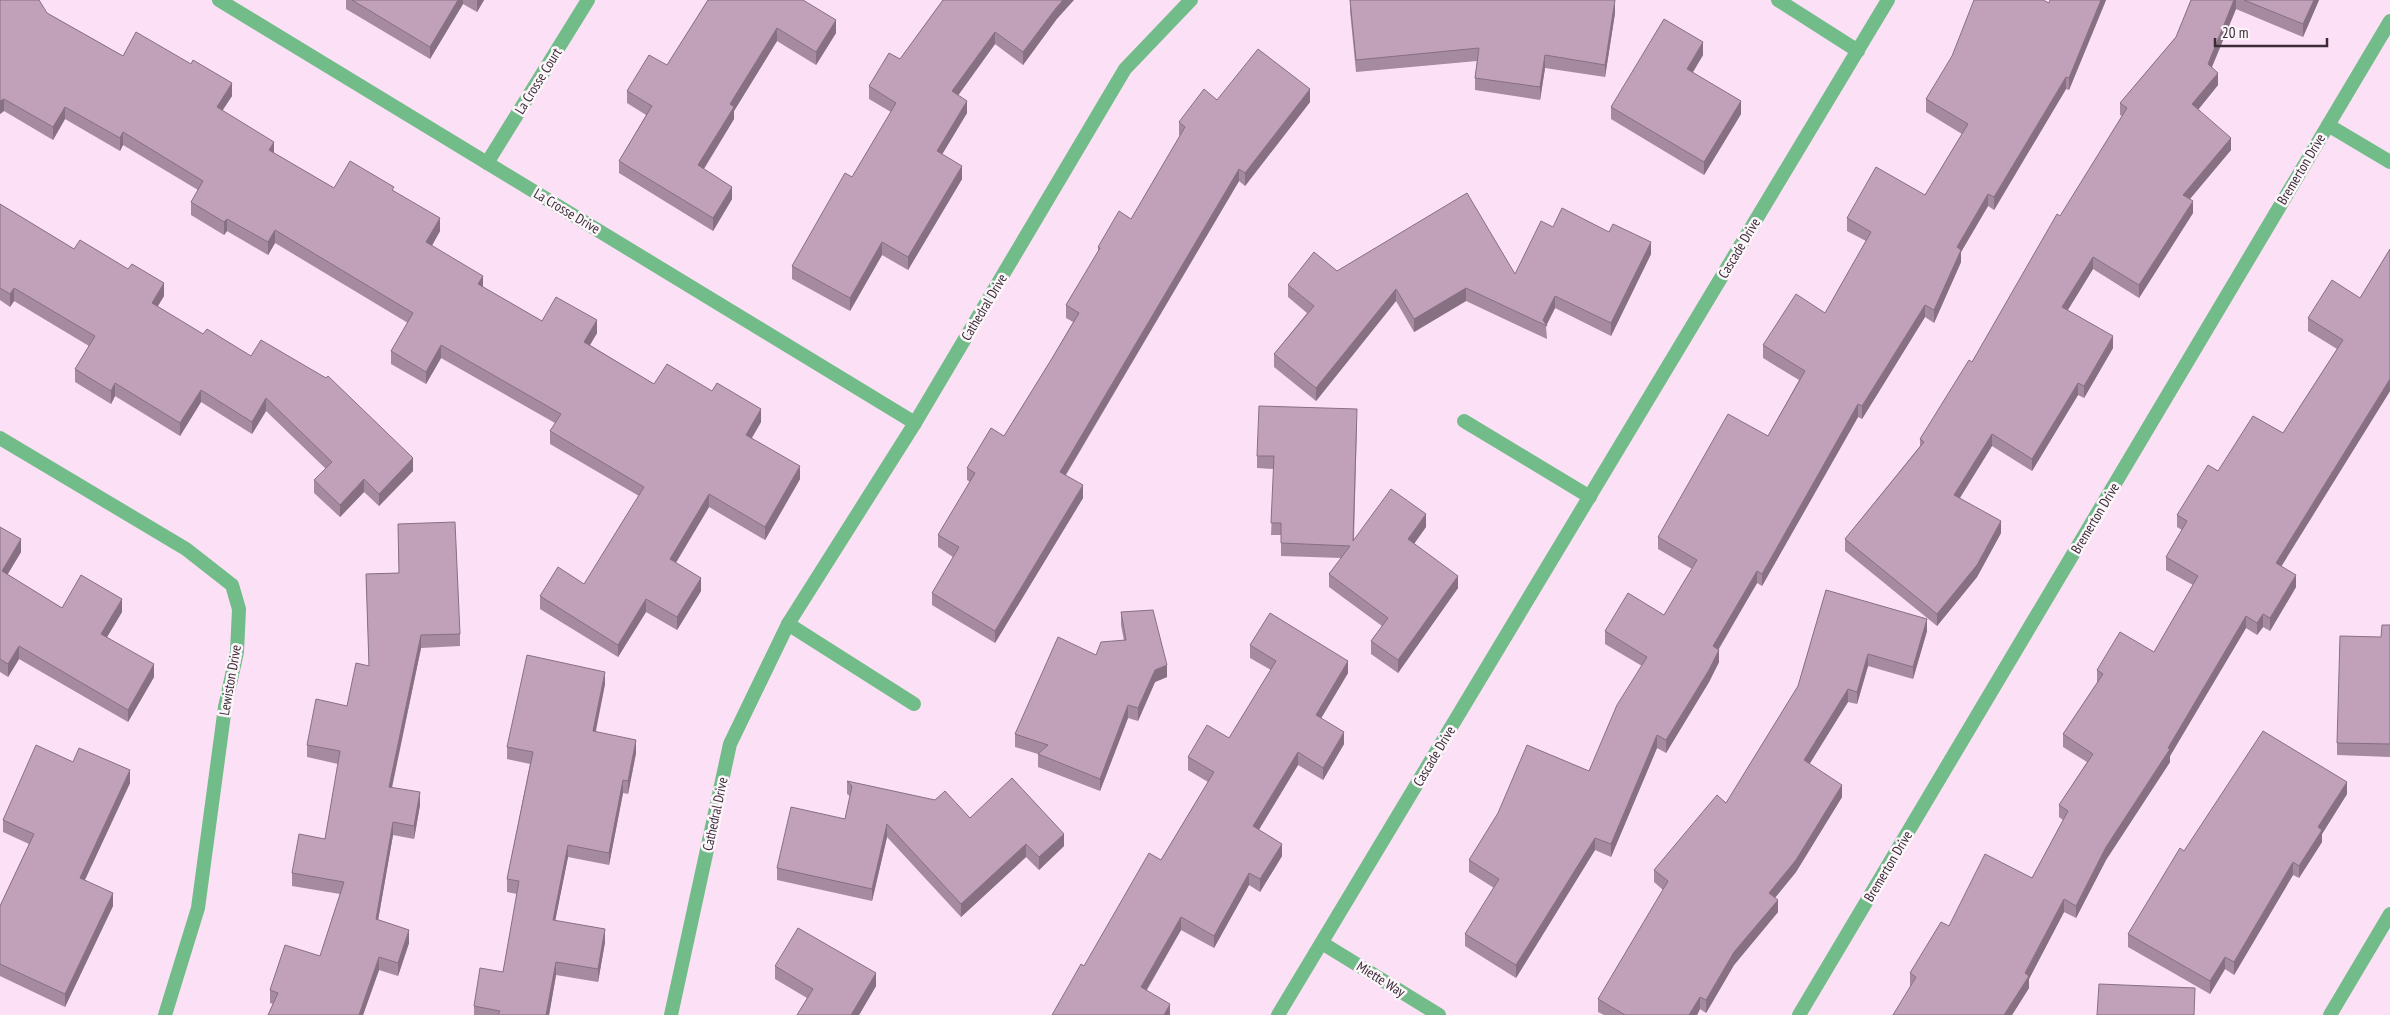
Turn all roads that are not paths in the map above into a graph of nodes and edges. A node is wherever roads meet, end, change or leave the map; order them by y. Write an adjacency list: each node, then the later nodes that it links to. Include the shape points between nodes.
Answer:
1 (219, 0): 10 (street, La Crosse Drive)
2 (588, 0): 10 (street, La Crosse Court)
3 (1191, 0): 12 (street, Cathedral Drive, via 1125,69)
4 (1778, 0): 7 (street)
5 (1888, 0): 7 (street, Cascade Drive)
6 (2390, 21): 8 (street, Bremerton Drive)
7 (1858, 51): 14 (street, Cascade Drive)
8 (2328, 125): 9 (street); 23 (street, Bremerton Drive)
9 (2390, 162)
10 (487, 163): 12 (street, La Crosse Drive)
11 (1464, 421): 14 (street)
12 (915, 423): 15 (street, Cathedral Drive)
13 (0, 438): 19 (street, Lewiston Drive, via 186,548 232,585 240,609 237,652 225,707 198,908)
14 (1590, 497): 18 (street, Cascade Drive)
15 (788, 624): 16 (street); 20 (street, Cathedral Drive, via 730,744)
16 (914, 704)
17 (2390, 914): 24 (street)
18 (1322, 942): 21 (street, Cascade Drive); 22 (street, Miette Way)
19 (165, 1015)
20 (671, 1015)
21 (1278, 1015)
22 (1439, 1015)
23 (1800, 1015)
24 (2330, 1015)

